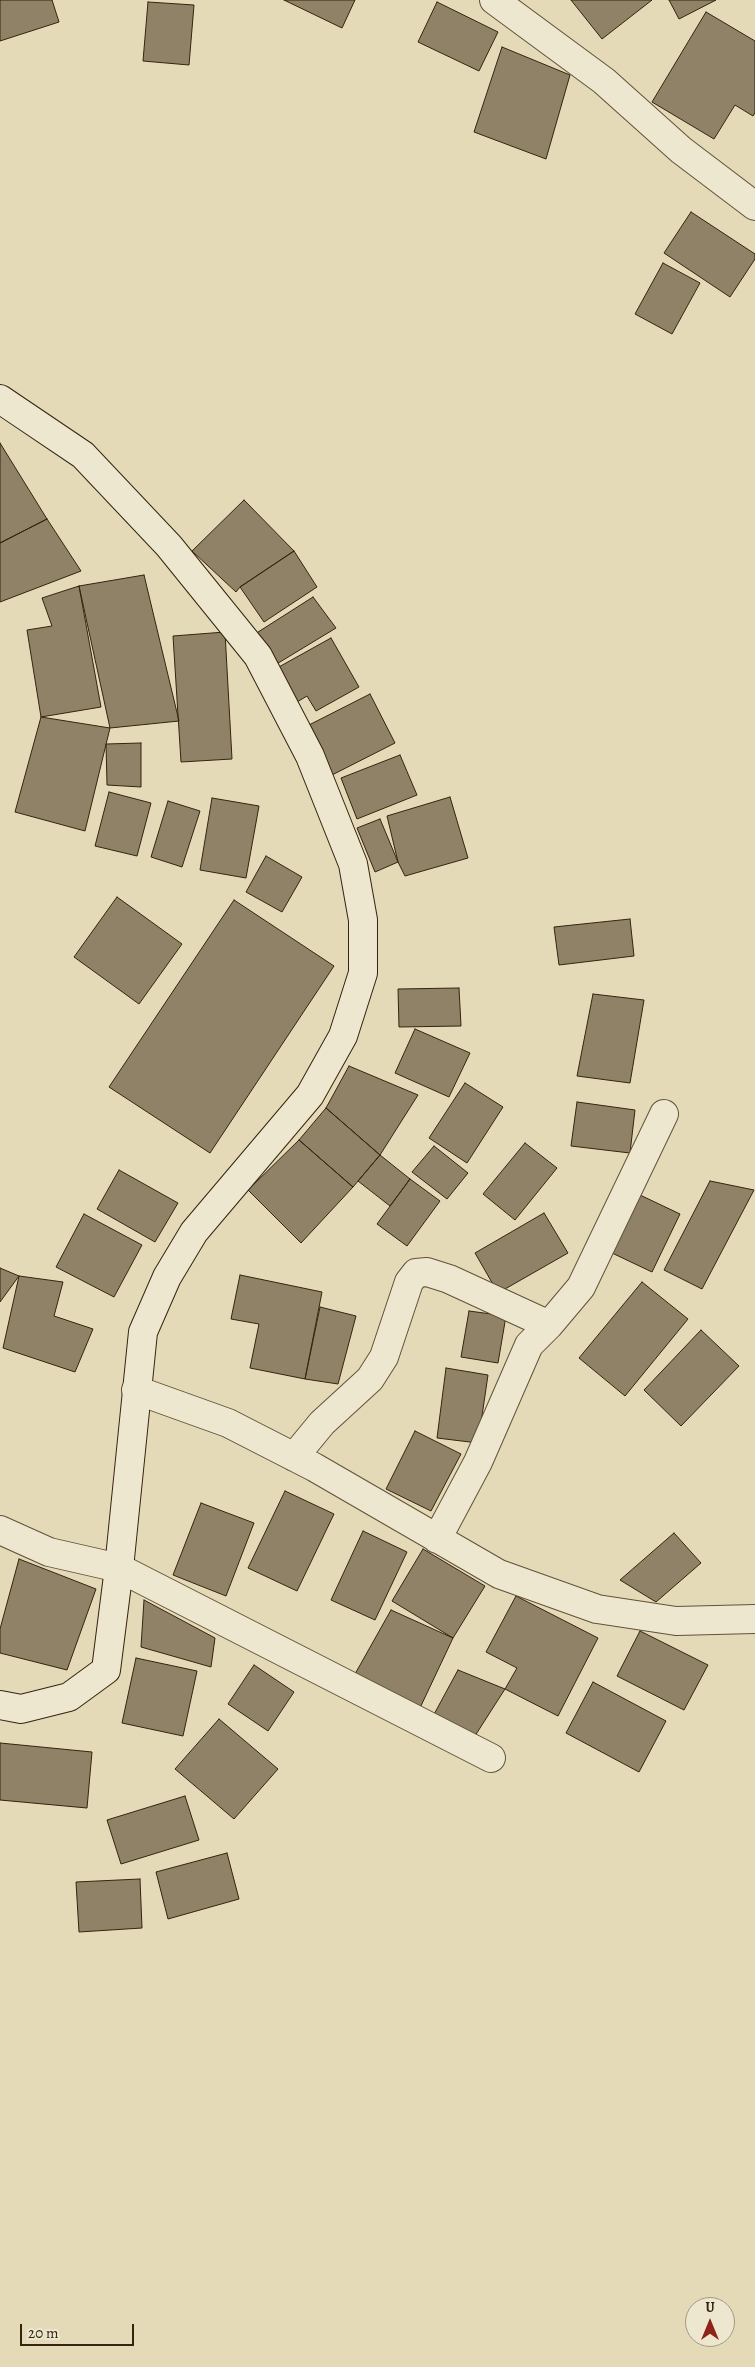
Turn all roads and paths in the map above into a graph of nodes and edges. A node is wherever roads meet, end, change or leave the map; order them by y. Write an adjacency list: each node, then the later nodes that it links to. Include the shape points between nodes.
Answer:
1 (494, 0): 2 (street, via 604,82 681,150)
2 (755, 206)
3 (0, 399): 6 (street, via 83,455 169,546 258,656 310,756 353,864 363,920 363,974 342,1036 310,1095 194,1232 167,1277 143,1332)
4 (664, 1114): 5 (street, via 581,1287)
5 (549, 1325): 7 (street, via 449,1279 427,1272 416,1274 408,1282 384,1357 370,1378 322,1423); 9 (street, via 529,1345 482,1454)
6 (136, 1390): 7 (street, via 228,1423); 10 (street)
7 (294, 1456): 9 (street)
8 (0, 1530): 10 (street, via 49,1552)
9 (437, 1539): 11 (street, via 499,1574 597,1609 676,1621)
10 (119, 1568): 12 (street, via 106,1670 68,1697 21,1709); 13 (street)
11 (755, 1619)
12 (0, 1705)
13 (491, 1758)

